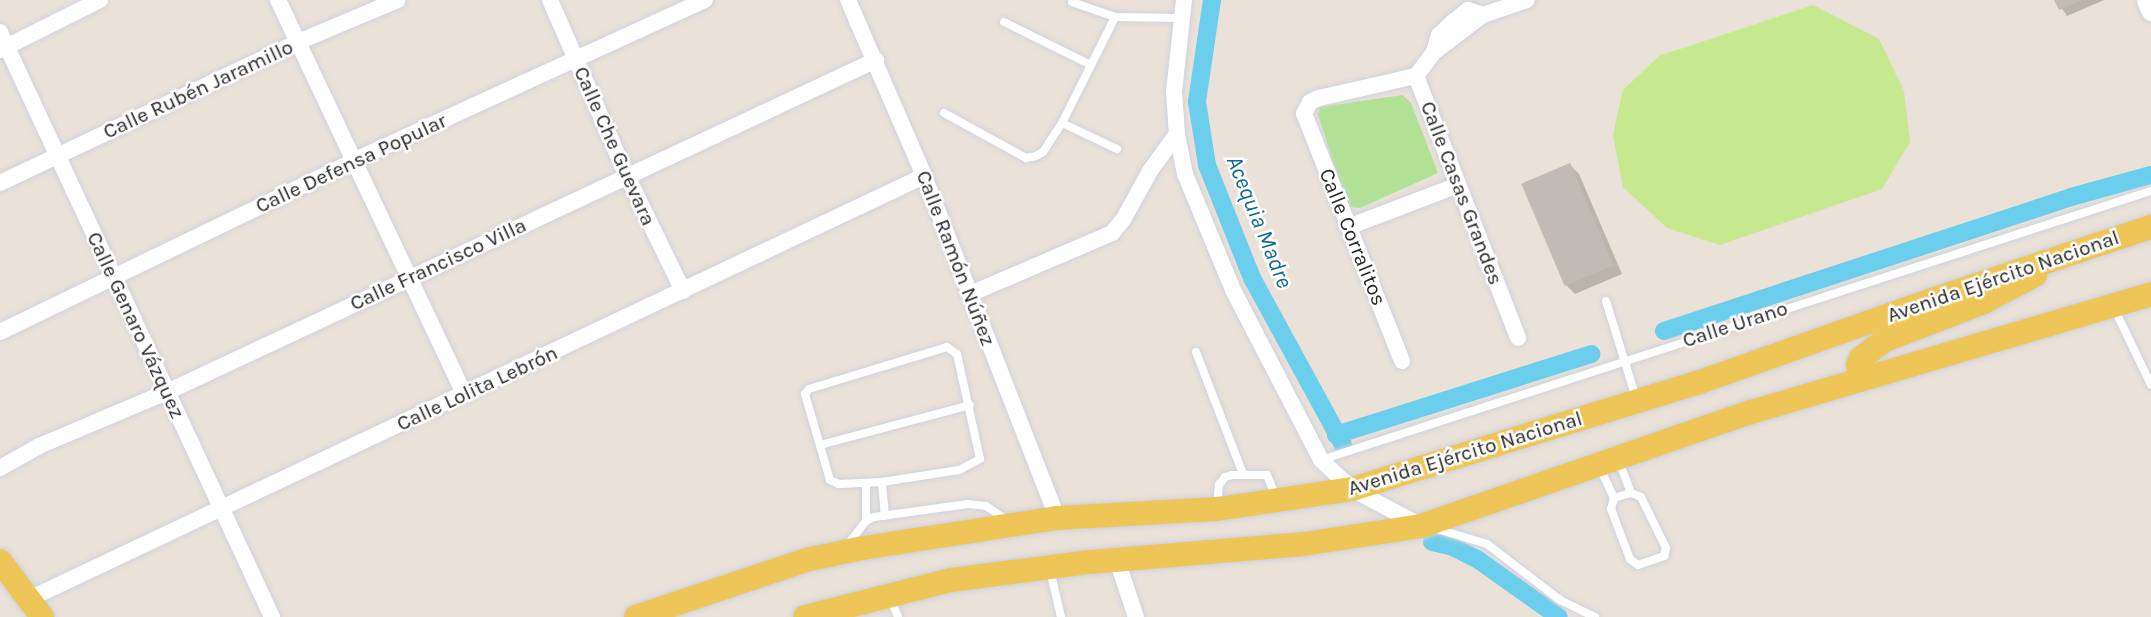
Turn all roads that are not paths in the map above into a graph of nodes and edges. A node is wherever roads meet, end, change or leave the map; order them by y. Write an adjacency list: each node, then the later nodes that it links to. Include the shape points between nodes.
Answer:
1 (100, 0): 16 (street)
2 (278, 0): 17 (street)
3 (398, 0): 17 (street, Calle Rubén Jaramillo)
4 (550, 0): 18 (street, Calle Che Guevara)
5 (705, 0): 18 (street, Calle Defensa Popular)
6 (848, 0): 19 (street, Calle Ramón Núñez)
7 (1184, 0): 14 (street)
8 (1527, 0): 12 (street, Calle Casas Grandes)
9 (2147, 0): 11 (street)
10 (1072, 2): 13 (lane)
11 (2151, 10)
12 (1472, 12): 21 (street, Calle Casas Grandes)
13 (1115, 16): 14 (lane); 20 (lane)
14 (1182, 18): 24 (street, via 1174,92)
15 (1004, 22): 20 (lane)
16 (2, 43): 26 (street, Calle Genaro Vázquez)
17 (298, 43): 26 (street, Calle Rubén Jaramillo); 27 (street)
18 (576, 58): 27 (street, Calle Defensa Popular); 28 (street, Calle Che Guevara)
19 (876, 60): 28 (street, Calle Francisco Villa); 29 (street, Calle Ramón Núñez)
20 (1091, 65): 23 (lane)
21 (1416, 76): 31 (street, Calle Casas Grandes); 33 (street, Calle Corralitos, via 1320,98 1310,102 1304,114)
22 (944, 113): 23 (lane, via 1026,158 1043,152)
23 (1062, 123): 25 (lane)
24 (1177, 134): 39 (street, via 1112,233); 55 (street, via 1185,174 1233,290)
25 (1117, 149)
26 (55, 155): 30 (street, Calle Rubén Jaramillo); 36 (street, Calle Genaro Vázquez)
27 (353, 161): 36 (street, Calle Defensa Popular); 37 (street)
28 (627, 176): 37 (street, Calle Francisco Villa); 38 (street, Calle Che Guevara)
29 (924, 176): 38 (street, Calle Lolita Lebrón); 39 (street, Calle Ramón Núñez)
30 (0, 183)
31 (1458, 185): 33 (street); 44 (street, Calle Casas Grandes)
32 (2151, 191): 46 (lane, Calle Urano)
33 (1348, 227): 47 (street, Calle Corralitos)
34 (2151, 227): 35 (main road, Avenida Ejército Nacional)
35 (2061, 256): 48 (main road, via 2011,290 1867,351 1858,365); 52 (main road, Avenida Ejército Nacional)
36 (114, 277): 43 (street, Calle Defensa Popular); 50 (street, Calle Genaro Vázquez)
37 (407, 277): 50 (street, Calle Francisco Villa); 51 (street)
38 (683, 290): 51 (street, Calle Lolita Lebrón)
39 (970, 294): 68 (street, Calle Ramón Núñez)
40 (2151, 294): 42 (main road)
41 (1606, 301): 46 (lane)
42 (2113, 305): 48 (main road); 49 (lane)
43 (0, 332)
44 (1518, 338)
45 (1196, 352): 58 (lane)
46 (1625, 359): 52 (lane); 55 (lane, Calle Urano)
47 (1402, 360)
48 (1861, 379): 56 (main road)
49 (2151, 385)
50 (167, 392): 57 (street, Calle Francisco Villa); 65 (street, Calle Genaro Vázquez)
51 (464, 394): 65 (street, Calle Lolita Lebrón)
52 (1637, 401): 61 (main road, Avenida Ejército Nacional)
53 (970, 405): 54 (lane); 54 (lane, via 957,354 947,347 809,389 805,394); 59 (lane, via 981,459 959,470)
54 (820, 446): 60 (lane, via 830,480)
55 (1321, 460): 61 (street)
56 (1608, 461): 62 (lane); 63 (lane); 71 (main road)
57 (0, 468)
58 (1243, 474): 64 (lane, via 1267,475); 66 (lane, via 1221,481)
59 (883, 482): 60 (lane); 67 (lane)
60 (866, 484): 69 (lane)
61 (1352, 489): 64 (main road, Avenida Ejército Nacional); 71 (street)
62 (1630, 493): 63 (lane); 63 (lane, via 1641,497 1667,548 1664,556 1643,564 1630,559 1611,509)
63 (1614, 498)
64 (1277, 500): 66 (main road, Avenida Ejército Nacional)
65 (221, 507): 77 (street, Calle Lolita Lebrón); 78 (street, Calle Genaro Vázquez)
66 (1217, 509): 68 (main road, Avenida Ejército Nacional)
67 (885, 516): 69 (lane); 70 (lane, via 978,504)
68 (1058, 518): 70 (main road, Avenida Ejército Nacional)
69 (866, 521): 72 (lane)
70 (1016, 525): 72 (main road, Avenida Ejército Nacional)
71 (1421, 526): 73 (main road, via 1304,544); 83 (lane, via 1487,544 1560,600)
72 (841, 553): 79 (main road, Avenida Ejército Nacional, via 806,560)
73 (1117, 560): 75 (main road); 82 (street)
74 (0, 561): 77 (main road)
75 (1049, 568): 76 (main road, via 951,580); 81 (lane)
76 (893, 606): 80 (main road)
77 (35, 608)
78 (272, 617)
79 (636, 617)
80 (805, 617)
81 (1061, 617)
82 (1136, 617)
83 (1595, 617)

